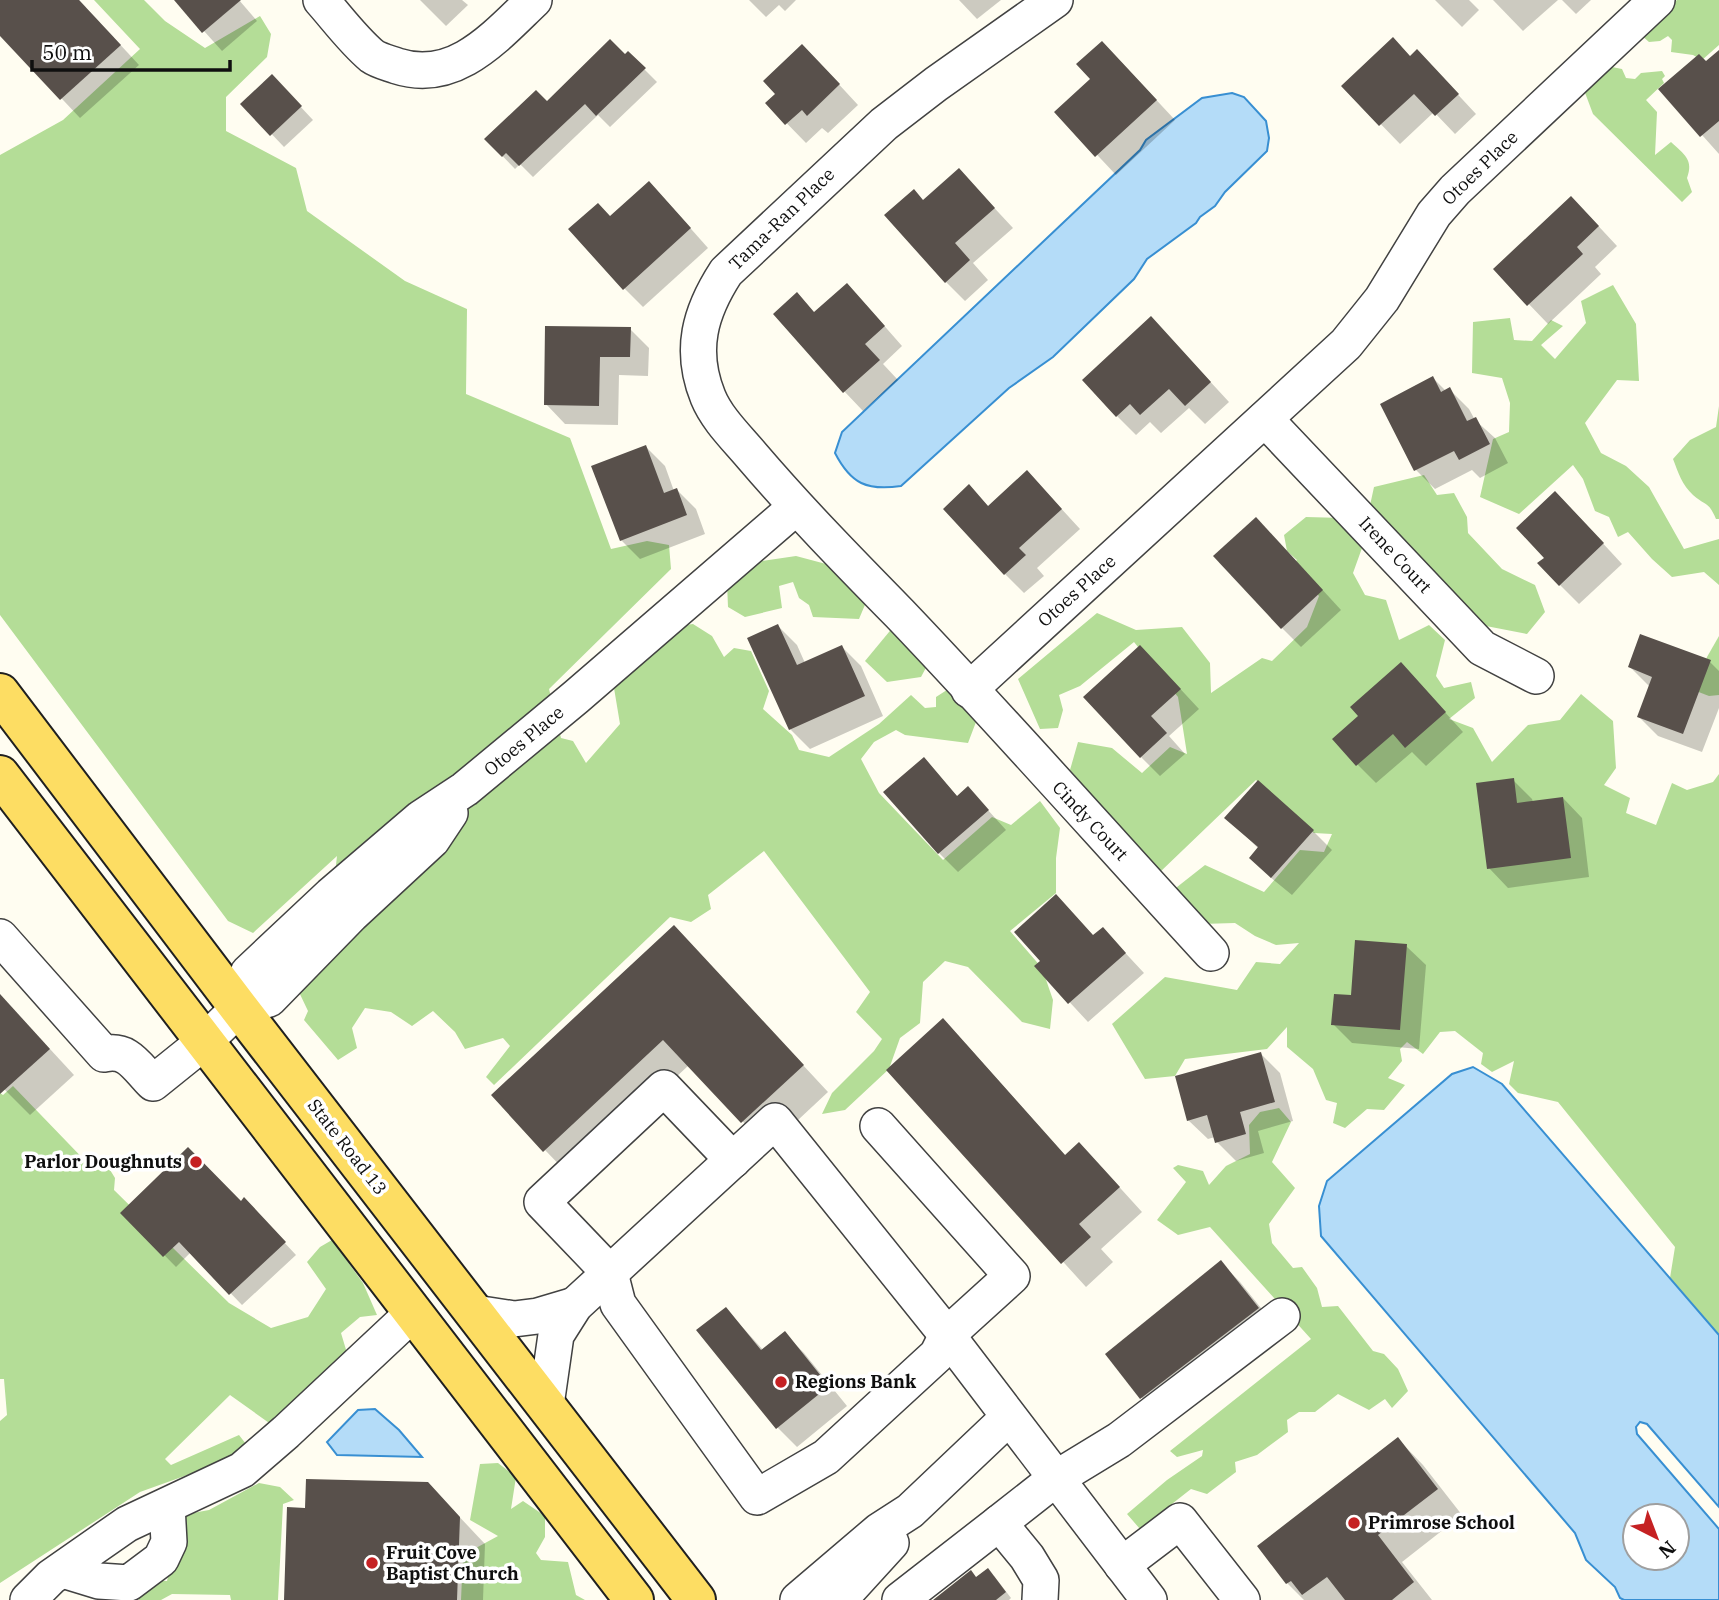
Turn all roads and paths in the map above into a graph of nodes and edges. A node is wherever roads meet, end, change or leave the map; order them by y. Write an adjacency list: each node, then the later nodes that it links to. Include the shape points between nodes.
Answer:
1 (321, 0): 2 (street, via 372,56 421,71 461,62)
2 (534, 0)
3 (1055, 0): 6 (street, Tama-Ran Place, via 884,124 726,272 710,297 698,340 702,383 720,418)
4 (1657, 0): 5 (street, Otoes Place, via 1455,190 1346,344)
5 (1265, 419): 7 (street, Irene Court, via 1482,648); 8 (street, Otoes Place)
6 (796, 508): 8 (street); 13 (street, Otoes Place, via 576,697 331,894 248,974)
7 (1536, 676)
8 (969, 690): 12 (street, Cindy Court)
9 (0, 693): 13 (main road, State Road 13)
10 (0, 775): 14 (main road)
11 (0, 937): 14 (street, via 103,1054 115,1051 126,1055 153,1083)
12 (1211, 953)
13 (239, 1008): 14 (street); 20 (main road, State Road 13)
14 (204, 1042): 19 (main road)
15 (877, 1126): 22 (street, via 1012,1276)
16 (733, 1160): 17 (street); 17 (street, via 664,1088 542,1202); 22 (street, via 775,1121)
17 (610, 1273): 18 (street); 22 (street, via 618,1304 757,1497 826,1457 937,1356)
18 (575, 1305): 20 (street, via 514,1319); 23 (street, via 556,1335)
19 (413, 1313): 26 (street, via 242,1470); 32 (main road)
20 (475, 1313): 23 (main road, State Road 13)
21 (1282, 1316): 25 (street, via 1119,1440)
22 (947, 1335): 24 (street)
23 (546, 1405): 33 (main road, State Road 13)
24 (1008, 1418): 25 (street); 27 (street)
25 (1055, 1479): 28 (street); 29 (street)
26 (167, 1506): 30 (street, via 127,1524); 30 (street, via 169,1542 160,1559 129,1583 99,1581)
27 (910, 1511): 34 (street, via 878,1531); 35 (street, via 889,1546)
28 (999, 1523): 36 (street); 37 (street, via 1041,1580)
29 (1122, 1565): 38 (street); 39 (street, via 1180,1521)
30 (62, 1570): 31 (street)
31 (28, 1600)
32 (634, 1600)
33 (696, 1600)
34 (798, 1600)
35 (839, 1600)
36 (900, 1600)
37 (1040, 1600)
38 (1149, 1600)
39 (1242, 1600)

